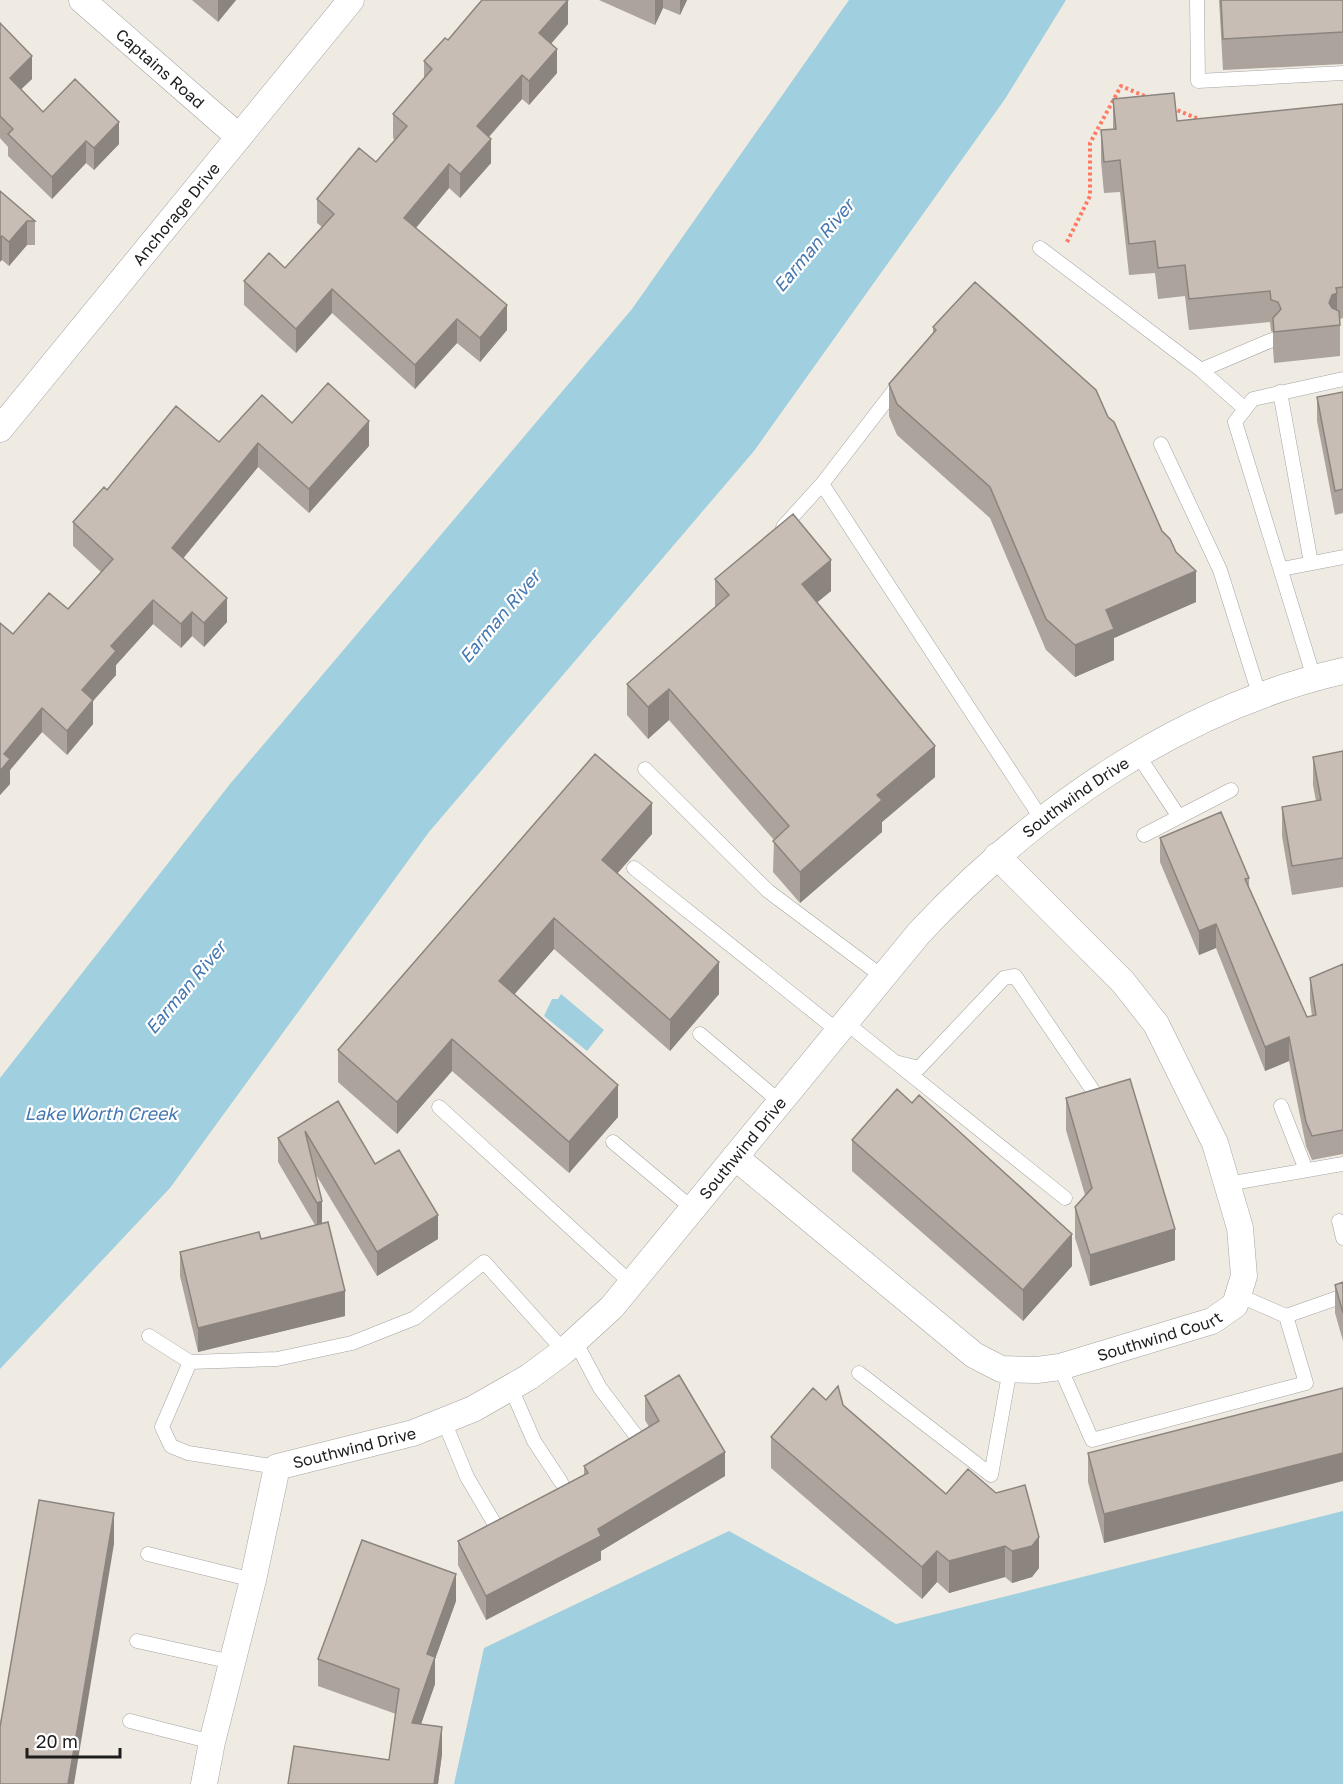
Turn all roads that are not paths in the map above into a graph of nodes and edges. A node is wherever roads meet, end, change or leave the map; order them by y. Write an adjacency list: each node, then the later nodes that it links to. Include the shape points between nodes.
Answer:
1 (82, 0): 5 (street, Captains Road)
2 (351, 0): 5 (street, Anchorage Drive)
3 (1197, 0): 4 (lane, via 1198,81)
4 (1343, 73)
5 (239, 137): 13 (street, Anchorage Drive)
6 (1040, 248): 8 (lane)
7 (1272, 340): 8 (lane)
8 (1201, 370): 12 (lane)
9 (1343, 379): 11 (lane)
10 (901, 381): 15 (lane)
11 (1280, 392): 12 (lane, via 1253,399); 18 (lane)
12 (1244, 408): 19 (lane, via 1235,422)
13 (2, 422)
14 (1161, 444): 22 (lane, via 1220,570)
15 (822, 484): 16 (lane); 27 (lane)
16 (774, 536)
17 (1343, 557): 18 (lane)
18 (1311, 563): 19 (lane)
19 (1282, 569): 21 (lane)
20 (1343, 670): 21 (street, Southwind Drive)
21 (1314, 678): 22 (street, Southwind Drive)
22 (1260, 697): 23 (street, Southwind Drive, via 1192,726)
23 (1138, 755): 26 (lane); 27 (street, Southwind Drive)
24 (645, 769): 31 (lane, via 768,891)
25 (1231, 790): 26 (lane)
26 (1179, 817): 28 (lane)
27 (1041, 818): 29 (street, Southwind Drive)
28 (1144, 835)
29 (997, 856): 31 (street, Southwind Drive, via 951,898); 43 (street, Southwind Court, via 1123,982 1156,1024 1215,1143)
30 (634, 868): 32 (lane)
31 (883, 977): 32 (street, Southwind Drive)
32 (842, 1027): 34 (lane); 36 (street, Southwind Drive)
33 (700, 1034): 36 (lane)
34 (895, 1062): 35 (lane, via 919,1068 1004,978 1015,976); 44 (lane)
35 (1100, 1101)
36 (780, 1102): 40 (street, Southwind Drive)
37 (1281, 1106): 42 (lane)
38 (439, 1107): 48 (lane)
39 (613, 1142): 45 (lane)
40 (735, 1157): 45 (street, Southwind Drive); 56 (street, Southwind Court, via 974,1355)
41 (1343, 1164): 42 (lane)
42 (1306, 1170): 43 (lane)
43 (1227, 1184): 49 (street, Southwind Court, via 1240,1228 1244,1276)
44 (1065, 1198)
45 (693, 1209): 48 (street, Southwind Drive)
46 (1339, 1221): 47 (lane)
47 (1343, 1238)
48 (631, 1283): 53 (street, Southwind Drive, via 612,1307)
49 (1238, 1294): 51 (lane); 55 (street, Southwind Court, via 1235,1305 1212,1321)
50 (1343, 1296): 51 (lane)
51 (1286, 1316): 55 (lane, via 1306,1383 1092,1440)
52 (149, 1336): 54 (lane)
53 (570, 1346): 54 (lane, via 484,1262 415,1318 352,1343 277,1359); 58 (street, Southwind Drive); 60 (lane)
54 (190, 1362): 61 (lane, via 162,1427 171,1446 188,1453)
55 (1060, 1367): 56 (street, Southwind Court)
56 (1010, 1370): 57 (lane, via 991,1476)
57 (860, 1373)
58 (511, 1388): 59 (street, Southwind Drive); 62 (lane, via 534,1441)
59 (444, 1421): 61 (street, Southwind Drive, via 413,1433); 63 (lane, via 467,1477)
60 (638, 1437)
61 (277, 1467): 65 (street, Southwind Drive)
62 (561, 1482)
63 (494, 1521)
64 (148, 1554): 65 (lane)
65 (253, 1580): 67 (street, Southwind Drive)
66 (137, 1641): 67 (lane)
67 (232, 1662): 69 (street, Southwind Drive)
68 (130, 1721): 69 (lane)
69 (212, 1742): 70 (street, Southwind Drive)
70 (204, 1784)

